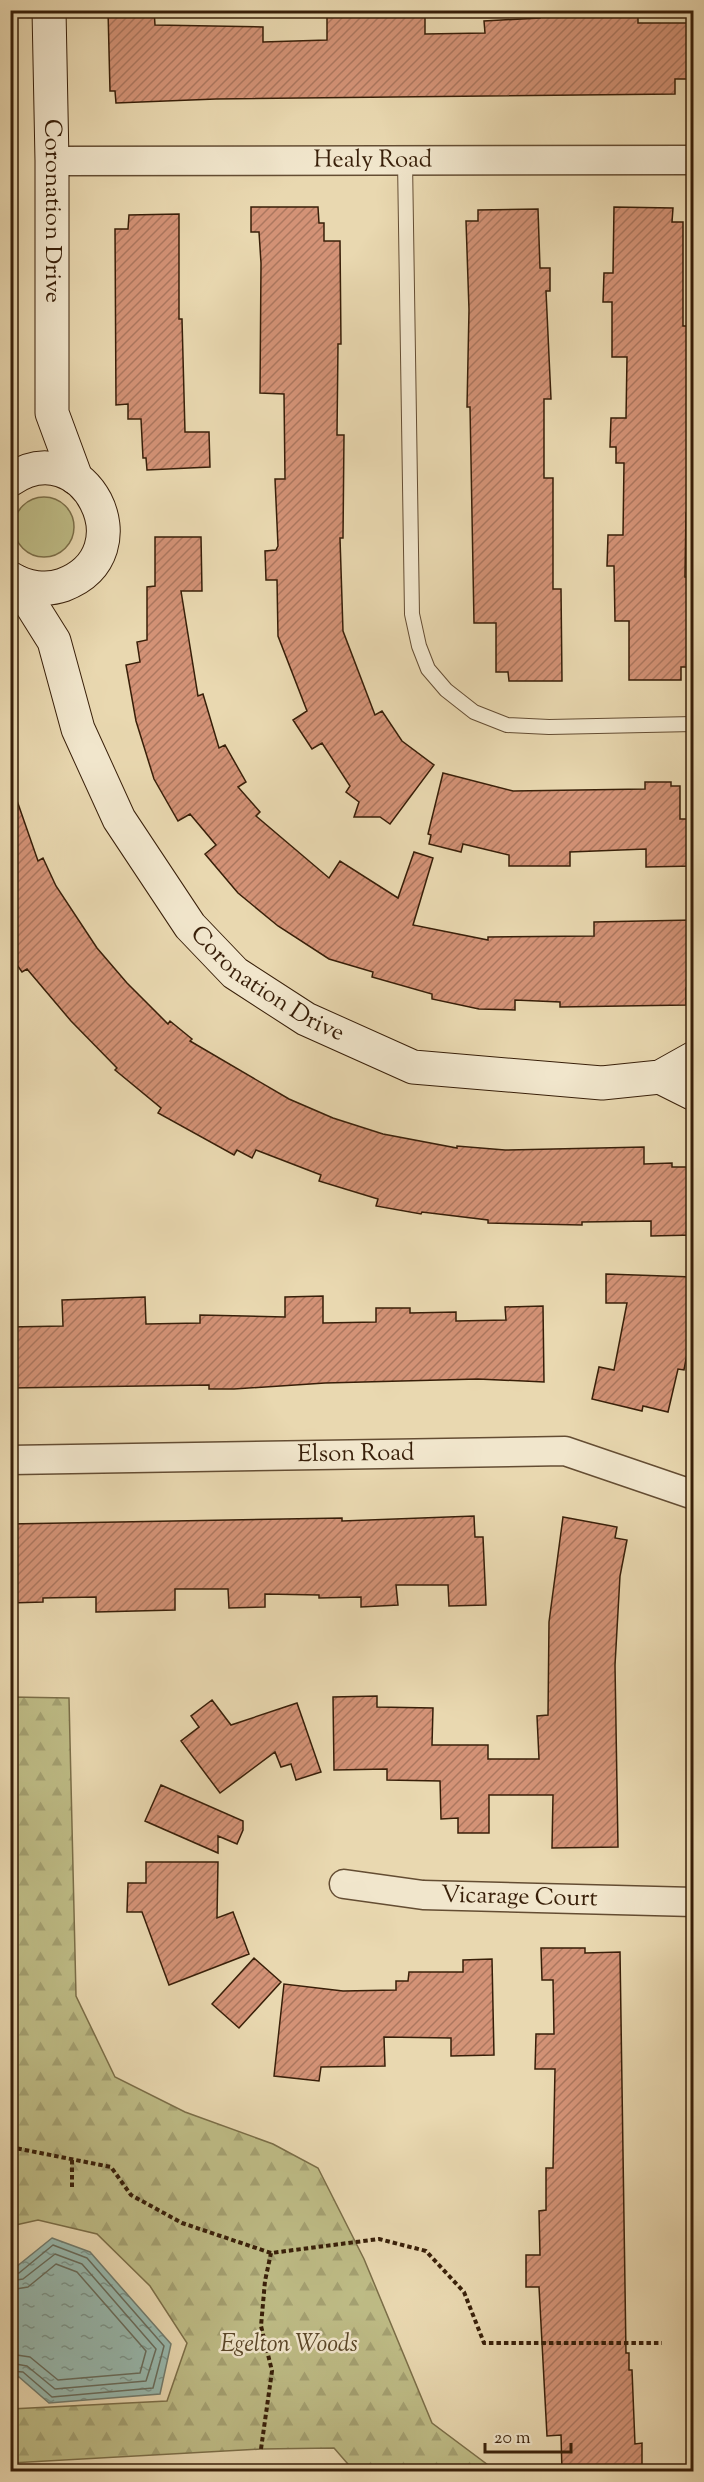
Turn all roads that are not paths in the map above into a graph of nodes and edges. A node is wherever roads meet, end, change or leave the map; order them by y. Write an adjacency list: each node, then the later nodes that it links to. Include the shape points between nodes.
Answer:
1 (49, 10): 3 (street, Coronation Drive)
2 (693, 160): 4 (street, Healy Road)
3 (52, 161): 4 (street, Healy Road); 5 (street, Coronation Drive)
4 (405, 161): 11 (lane, via 412,614 428,669 446,690 474,712 507,725)
5 (52, 412): 6 (street, Coronation Drive); 7 (street, Coronation Drive)
6 (14, 477): 7 (street, via 47,468)
7 (76, 478): 9 (street, via 97,500 104,530 96,558)
8 (14, 580): 9 (street, via 47,588); 10 (street, Coronation Drive)
9 (75, 580): 10 (street)
10 (54, 641): 13 (street, Coronation Drive, via 78,729 119,819 190,926 235,973 306,1019 413,1067 602,1083)
11 (693, 724)
12 (693, 1058): 13 (street, Coronation Drive)
13 (660, 1077): 14 (street)
14 (693, 1094)
15 (10, 1460): 16 (street, Elson Road, via 565,1451)
16 (693, 1495)
17 (344, 1884): 18 (street, Vicarage Court, via 423,1895)
18 (693, 1902)

